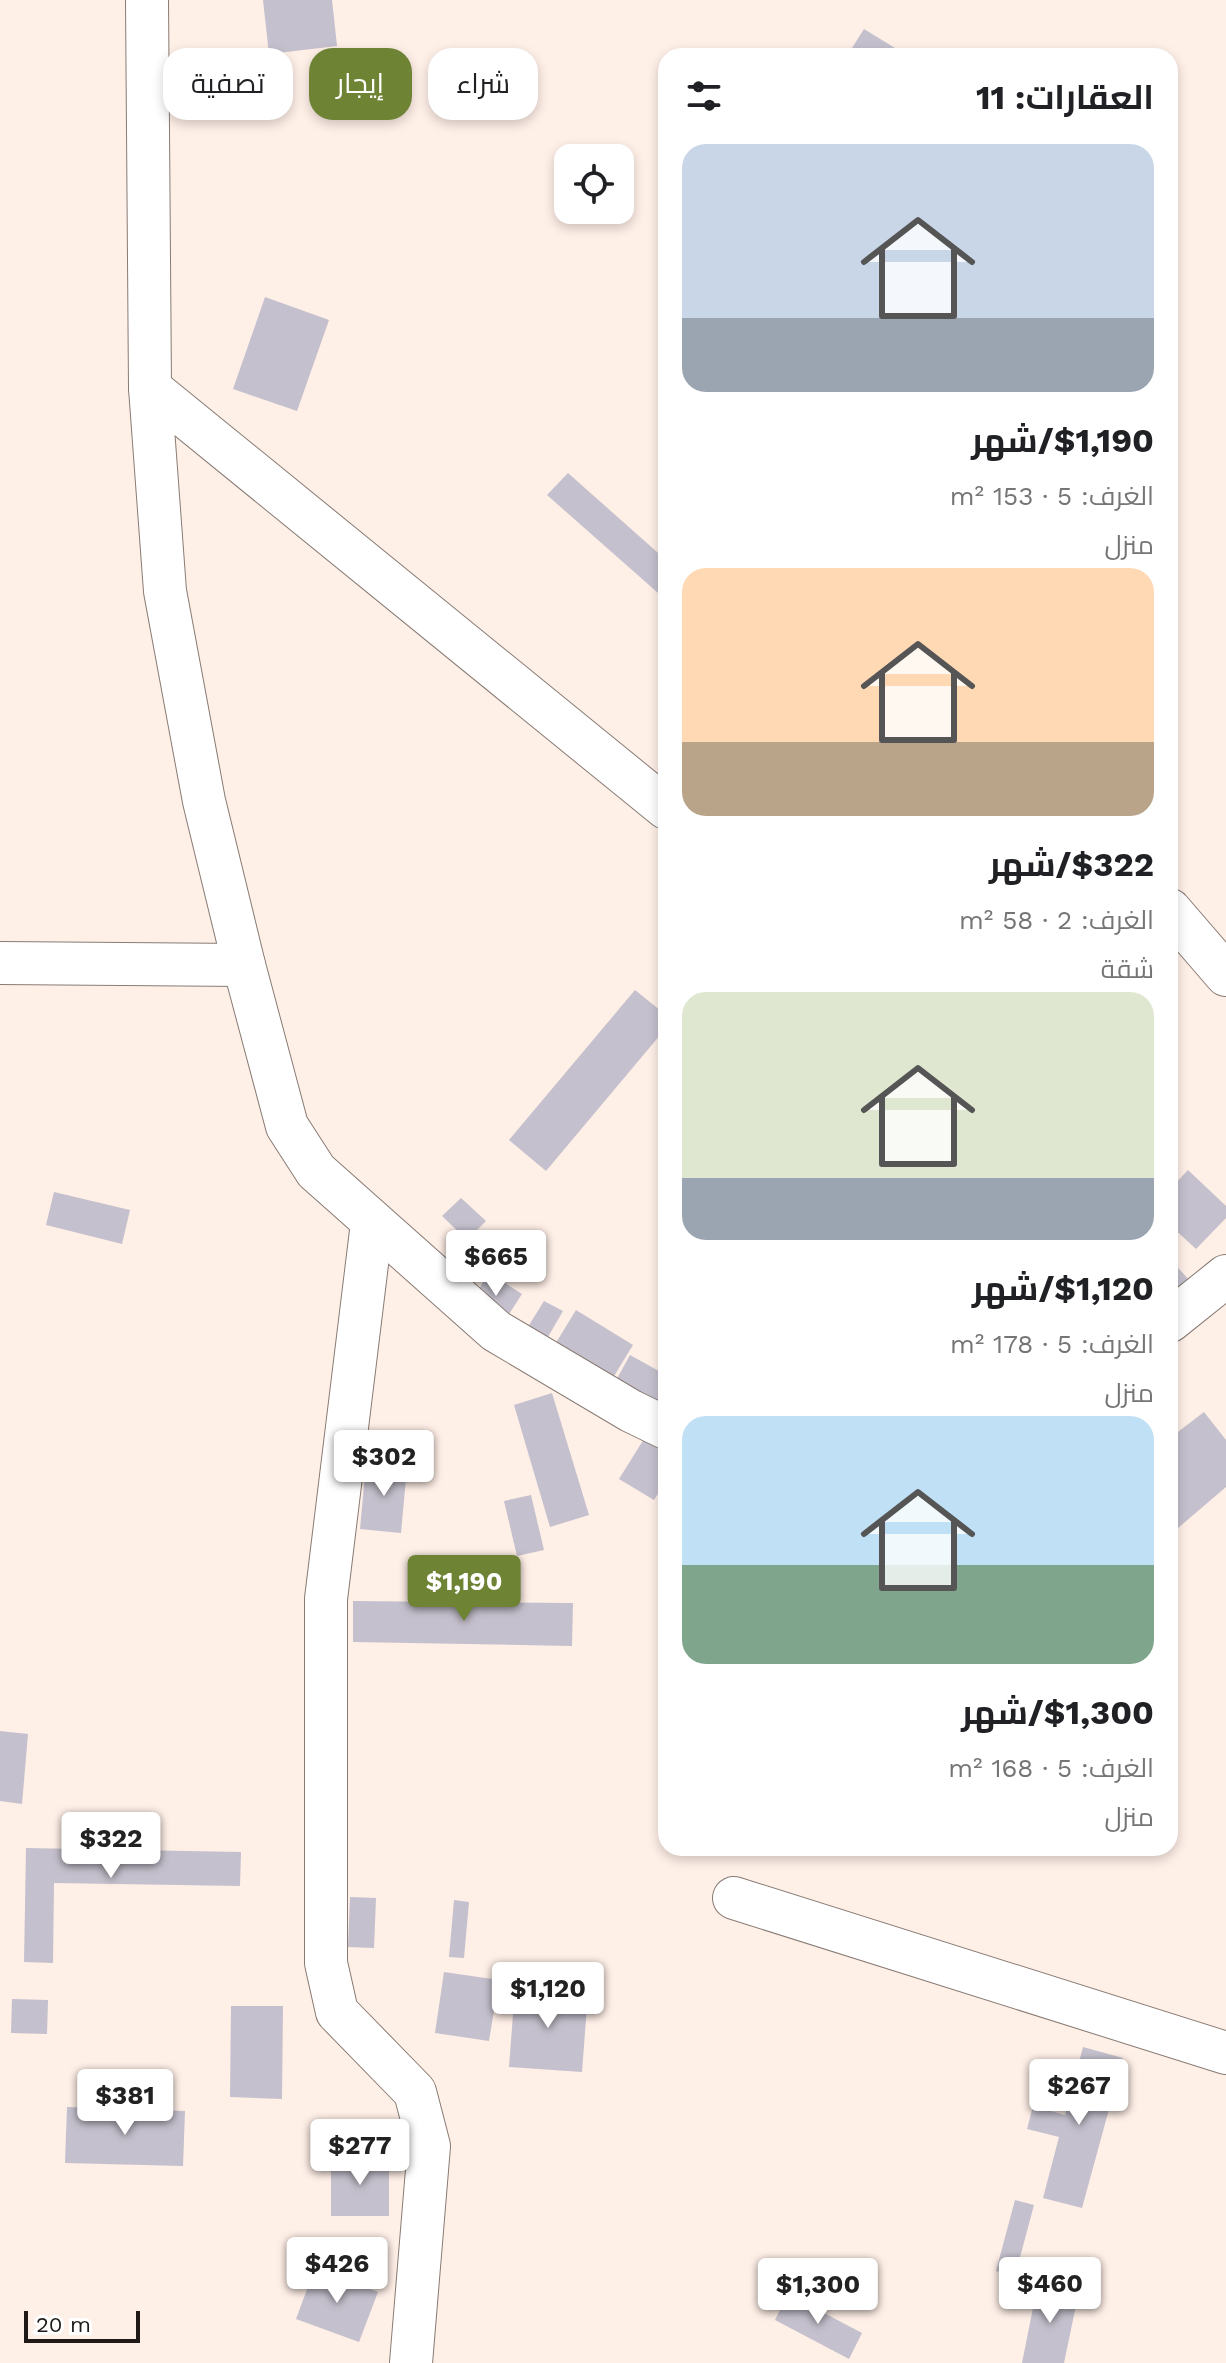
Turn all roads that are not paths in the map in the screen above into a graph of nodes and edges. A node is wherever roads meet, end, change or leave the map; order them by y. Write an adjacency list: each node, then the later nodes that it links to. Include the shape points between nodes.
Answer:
1 (147, 0): 2 (street)
2 (150, 388): 3 (street); 6 (street, via 165,591 204,801)
3 (658, 801)
4 (1178, 919): 7 (street)
5 (0, 963): 6 (street)
6 (244, 965): 8 (street, via 287,1126 316,1171)
7 (1226, 975)
8 (372, 1223): 11 (street, via 496,1331); 14 (street, via 326,1599 326,1963 337,2012 415,2092 429,2146)
9 (1226, 1276): 10 (street)
10 (1178, 1315)
11 (658, 1424)
12 (734, 1898): 13 (street)
13 (1226, 2053)
14 (411, 2363)

